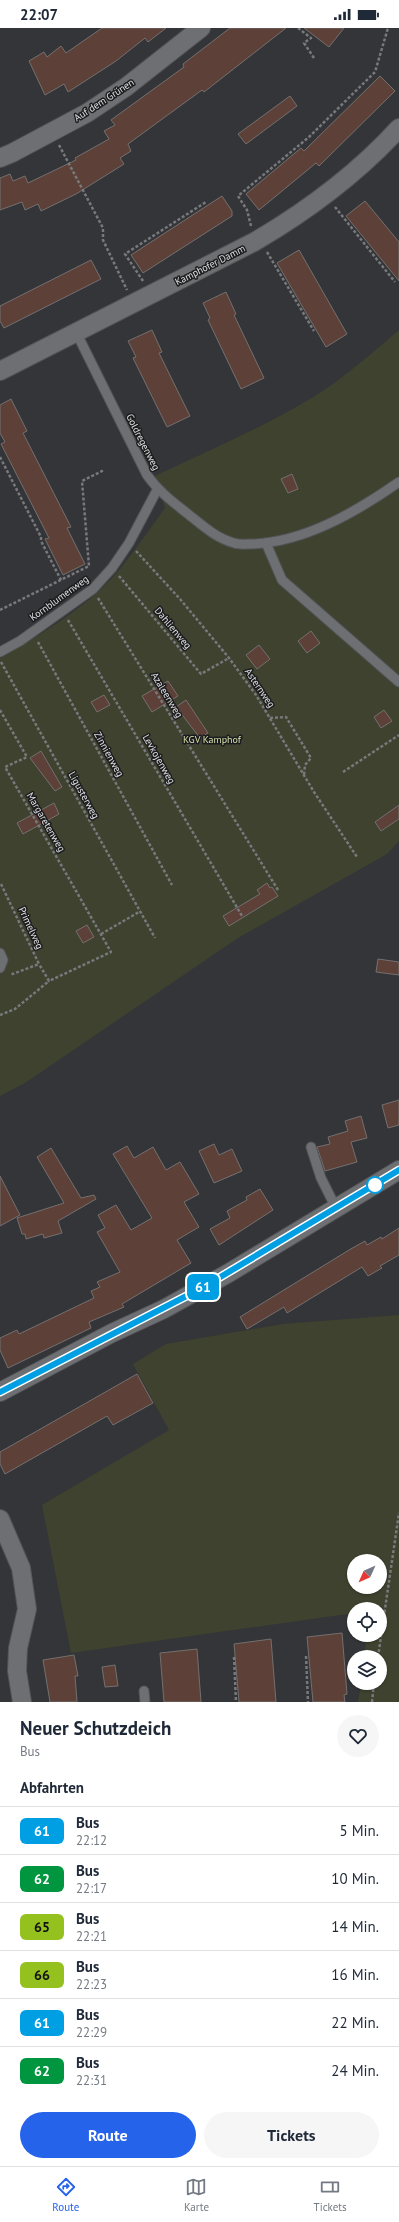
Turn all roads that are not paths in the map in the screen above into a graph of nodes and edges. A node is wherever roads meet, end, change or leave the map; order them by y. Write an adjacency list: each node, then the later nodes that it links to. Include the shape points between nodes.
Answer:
1 (200, 28): 3 (street, Auf dem Grünen, via 126,87 53,132)
2 (399, 128): 4 (street, Kamphofer Damm, via 327,195 288,222 260,239)
3 (0, 158)
4 (76, 332): 5 (street, Kamphofer Damm); 7 (lane, Goldregenweg, via 147,475)
5 (0, 371)
6 (399, 482): 8 (lane, Goldregenweg, via 335,521 294,537)
7 (157, 490): 8 (lane, Goldregenweg, via 216,536 236,544); 9 (lane, Kornblumenweg, via 129,543 112,568 93,589)
8 (266, 543): 10 (lane, via 282,580)
9 (0, 652)
10 (399, 682)
11 (0, 953): 12 (lane, via 3,960)
12 (0, 968)
13 (311, 1146): 15 (lane, via 321,1178)
14 (399, 1170): 15 (street)
15 (336, 1208): 16 (street, via 228,1274)
16 (0, 1392)
17 (0, 1519): 19 (street, via 21,1568 27,1609 18,1648 17,1671)
18 (144, 1692): 20 (lane)
19 (22, 1702)
20 (145, 1702)

